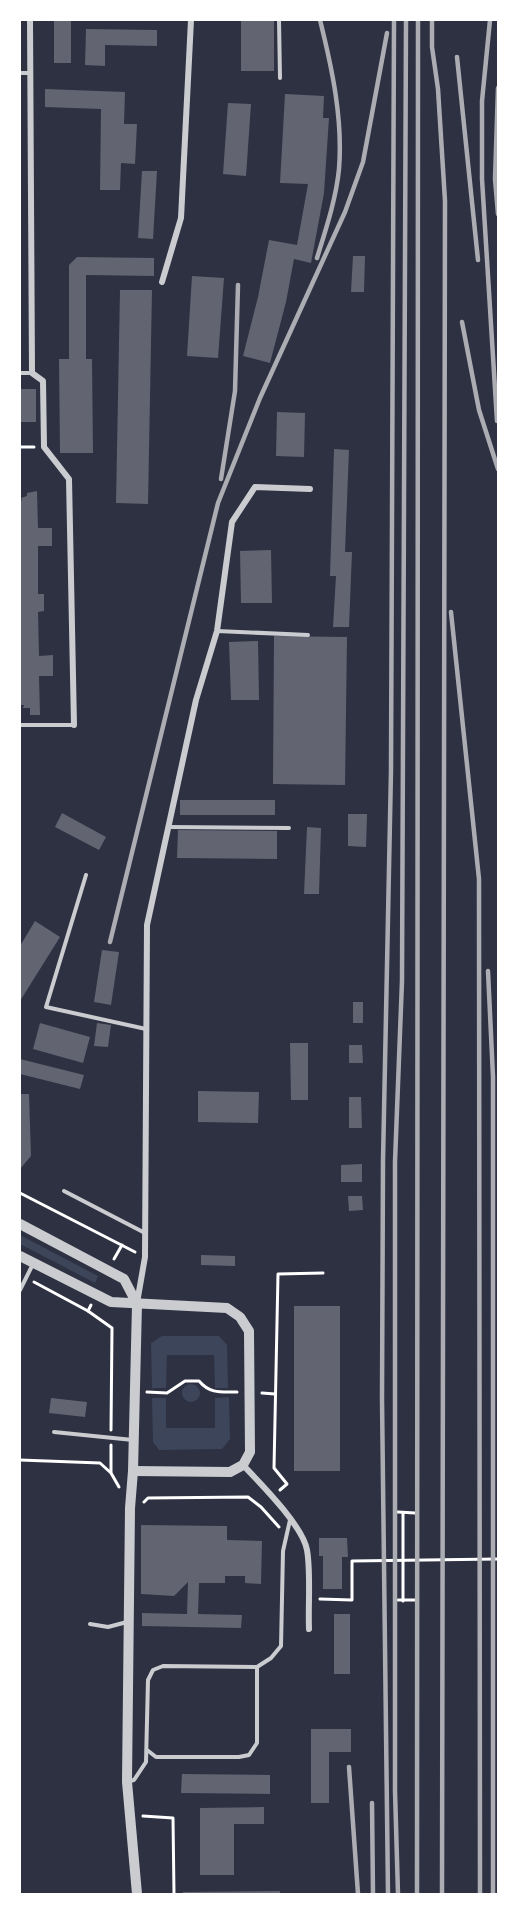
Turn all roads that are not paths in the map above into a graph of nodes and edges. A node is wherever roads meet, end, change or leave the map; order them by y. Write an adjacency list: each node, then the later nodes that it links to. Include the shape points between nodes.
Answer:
1 (30, 20): 5 (street)
2 (191, 20): 7 (street, via 181,218)
3 (279, 20): 6 (lane)
4 (20, 73): 5 (lane)
5 (31, 73): 9 (street)
6 (280, 78)
7 (162, 282)
8 (20, 373): 9 (lane)
9 (32, 373): 14 (street, via 43,381 44,447 69,479)
10 (310, 489): 11 (street, via 255,487 232,522)
11 (217, 631): 12 (lane); 15 (street, via 196,700)
12 (308, 635)
13 (20, 725): 14 (lane)
14 (74, 725)
15 (168, 827): 16 (lane); 18 (street, via 147,925)
16 (289, 828)
17 (86, 874): 18 (lane, via 46,1007)
18 (146, 1029): 21 (street)
19 (64, 1191): 21 (lane)
20 (20, 1224): 25 (street, via 124,1279)
21 (146, 1233): 25 (street)
22 (20, 1256): 23 (street)
23 (33, 1263): 24 (lane); 25 (street, via 111,1302)
24 (20, 1290)
25 (137, 1304): 27 (street); 28 (street, via 227,1308 240,1317 249,1331 250,1452)
26 (54, 1432): 27 (lane)
27 (134, 1440): 29 (street)
28 (243, 1465): 29 (street, via 230,1472); 30 (street)
29 (133, 1471): 31 (street)
30 (290, 1519): 33 (street, via 307,1548); 34 (lane, via 283,1551 281,1646)
31 (128, 1622): 32 (lane, via 108,1627); 36 (street)
32 (90, 1624)
33 (309, 1629)
34 (258, 1667): 35 (lane, via 163,1666 153,1670 148,1680); 35 (lane, via 257,1743 249,1755 156,1757)
35 (147, 1749): 36 (lane, via 146,1762 134,1780)
36 (127, 1782): 37 (street)
37 (137, 1894)

